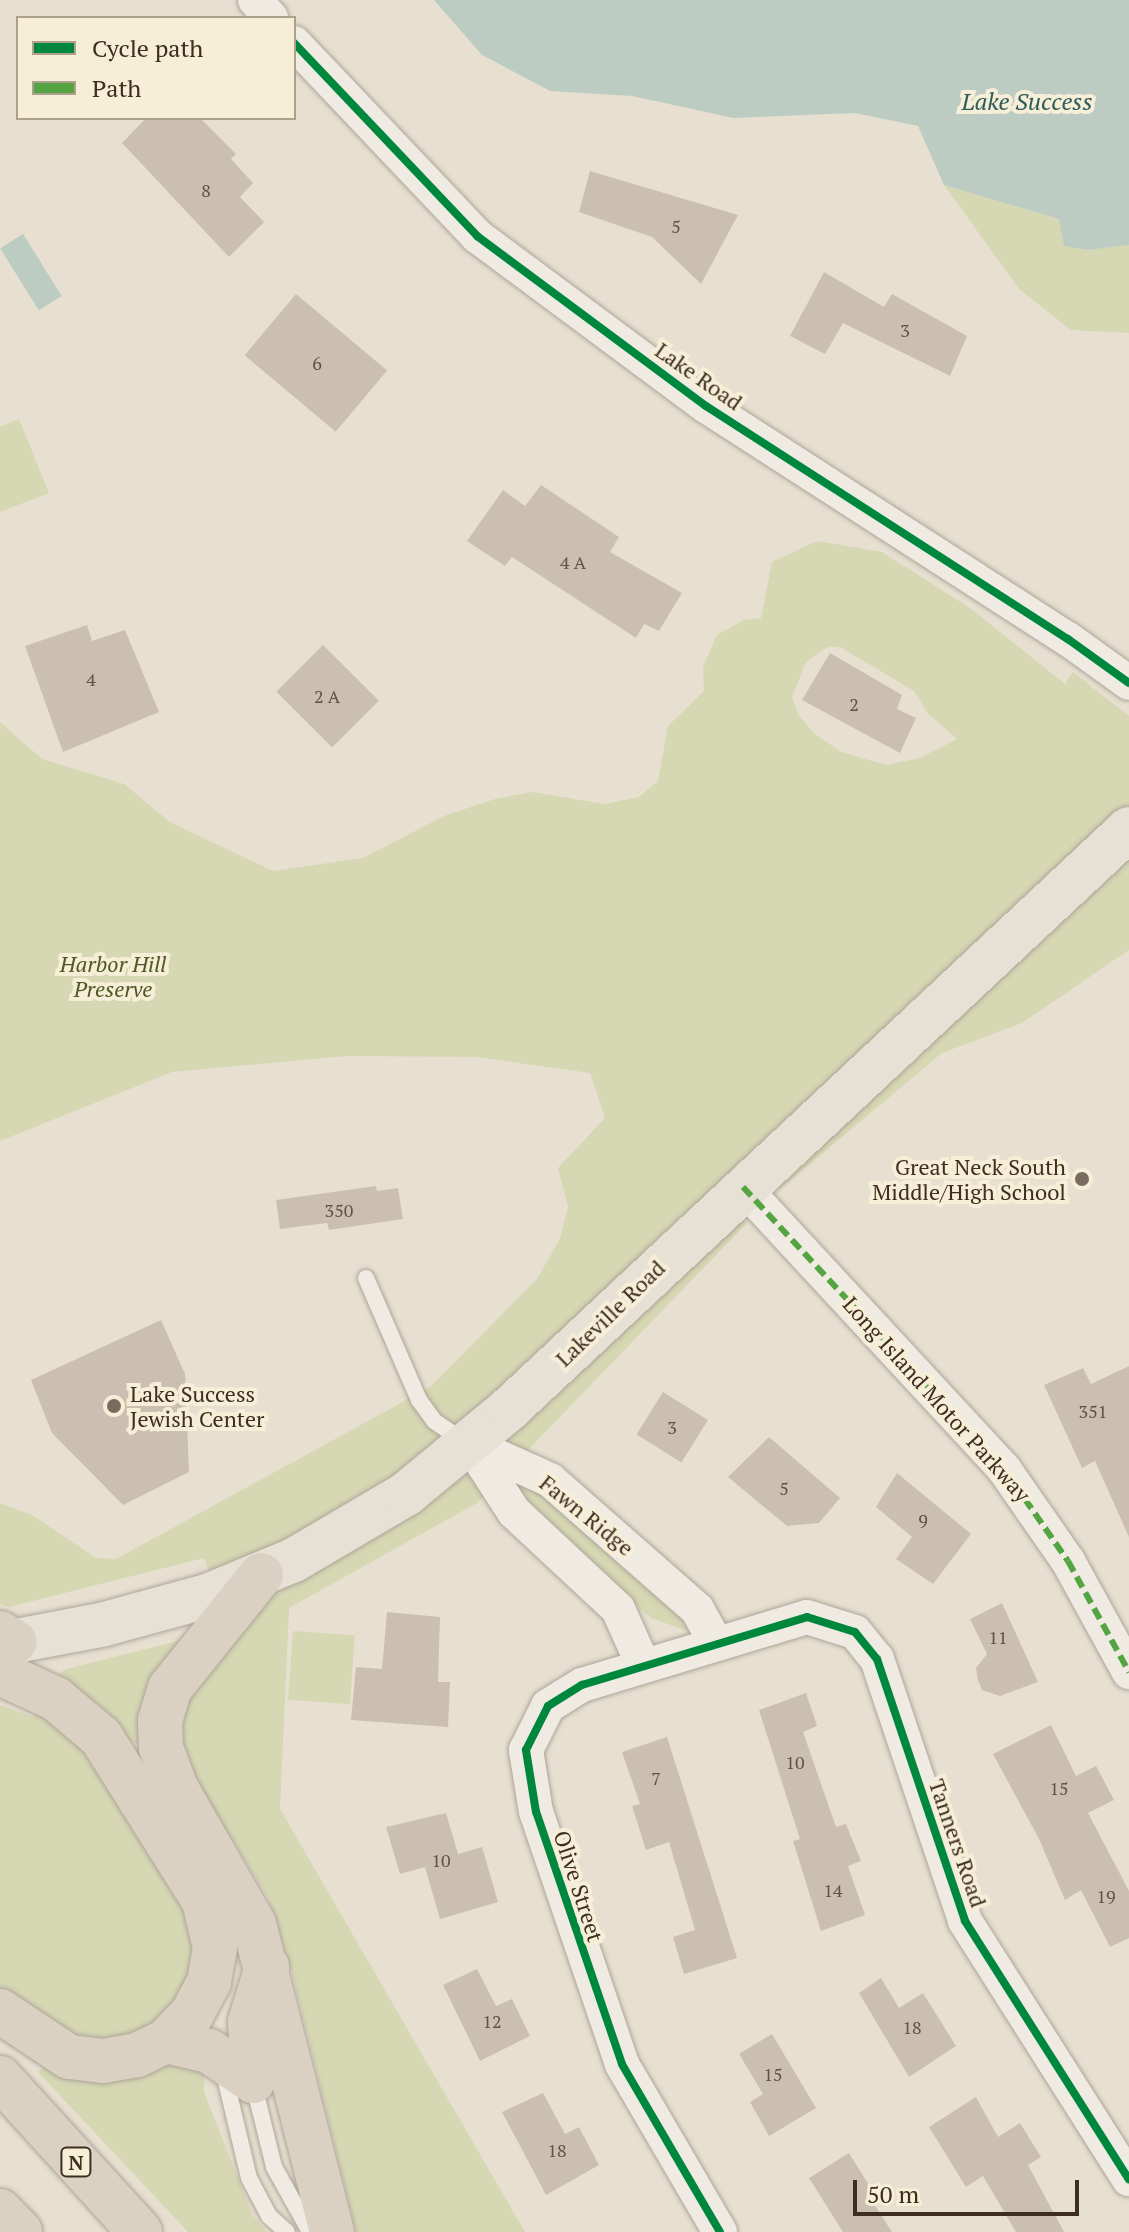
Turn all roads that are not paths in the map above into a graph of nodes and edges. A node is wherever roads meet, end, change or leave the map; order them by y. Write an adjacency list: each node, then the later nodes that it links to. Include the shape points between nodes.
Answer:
1 (255, 0): 2 (street)
2 (269, 16)
3 (296, 45): 4 (street, Lake Road, via 477,236 706,406)
4 (1129, 683)
5 (1129, 829): 6 (main road, Lakeville Road)
6 (743, 1187): 8 (main road, Lakeville Road); 13 (street, Long Island Motor Parkway, via 1004,1469 1068,1561)
7 (366, 1278): 8 (lane, via 419,1400 434,1421)
8 (470, 1444): 9 (main road, Lakeville Road, via 367,1519); 10 (street, Fawn Ridge, via 550,1480 697,1609); 12 (street, Fawn Ridge, via 514,1512 618,1609)
9 (261, 1575): 11 (main road, Lakeville Road, via 153,1612); 14 (highway, via 178,1675 165,1703 160,1734 169,1774 244,1904)
10 (715, 1641): 12 (street, Olive Street); 19 (street, Tanners Road, via 807,1617 841,1624 868,1644 884,1676 965,1921)
11 (4, 1648): 16 (highway, via 95,1730 204,1901 213,1932 214,1965 202,2000)
12 (643, 1665): 26 (street, Olive Street, via 582,1685 548,1706 529,1735 526,1768 552,1862 622,2064)
13 (1129, 1672)
14 (267, 1966): 17 (highway); 25 (highway)
15 (0, 2011): 16 (highway, via 53,2050 86,2060 119,2060)
16 (166, 2041): 17 (highway, via 197,2046)
17 (237, 2070): 23 (lane, via 249,2178 269,2216); 24 (lane, via 274,2167)
18 (0, 2078): 22 (highway, N)
19 (1129, 2179)
20 (0, 2211): 21 (highway)
21 (20, 2232)
22 (140, 2232)
23 (287, 2232)
24 (310, 2232)
25 (332, 2232)
26 (720, 2232)

